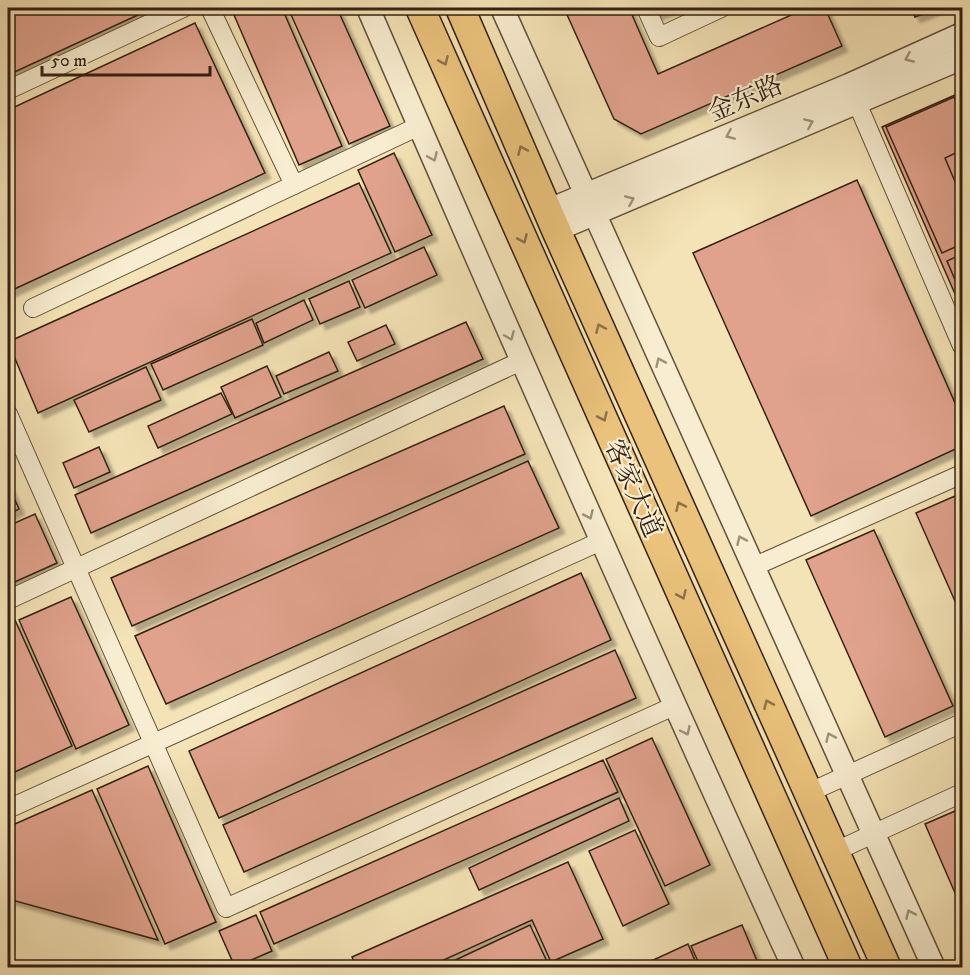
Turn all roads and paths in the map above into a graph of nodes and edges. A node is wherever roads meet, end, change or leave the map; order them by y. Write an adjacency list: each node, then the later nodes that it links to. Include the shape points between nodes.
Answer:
1 (183, 8): 11 (street)
2 (210, 8): 14 (street)
3 (368, 8): 13 (street)
4 (420, 8): 36 (main road, 客家大道, one-way to 36)
5 (460, 8): 16 (main road, 客家大道, one-way to 5)
6 (502, 8): 15 (street)
7 (646, 8): 8 (street, via 659,37)
8 (721, 8)
9 (963, 34): 15 (street, 金东路, one-way to 15)
10 (963, 58): 12 (street, 金东路)
11 (8, 90)
12 (857, 103): 15 (street, 金东路, one-way to 12); 18 (street)
13 (419, 126): 14 (street); 19 (street, one-way to 19)
14 (294, 185): 17 (street)
15 (590, 205): 16 (street, 金东路); 24 (street, one-way to 15)
16 (553, 220): 30 (main road, 客家大道, one-way to 16)
17 (33, 308)
18 (963, 346)
19 (521, 361): 22 (street, one-way to 22); 23 (street)
20 (8, 414): 23 (street)
21 (963, 474): 24 (street)
22 (601, 541): 26 (street); 28 (street)
23 (75, 567): 25 (street); 28 (street)
24 (753, 567): 29 (street, one-way to 24)
25 (8, 600)
26 (674, 706): 28 (street, via 226,908); 35 (street, one-way to 35)
27 (963, 723): 29 (street)
28 (153, 744): 32 (street)
29 (847, 775): 30 (street); 33 (street)
30 (808, 794): 34 (main road, 客家大道)
31 (963, 794): 33 (street)
32 (8, 809)
33 (874, 834): 34 (street); 38 (street, one-way to 33)
34 (834, 852): 37 (main road, 客家大道)
35 (794, 968)
36 (848, 968)
37 (887, 968)
38 (934, 968)

